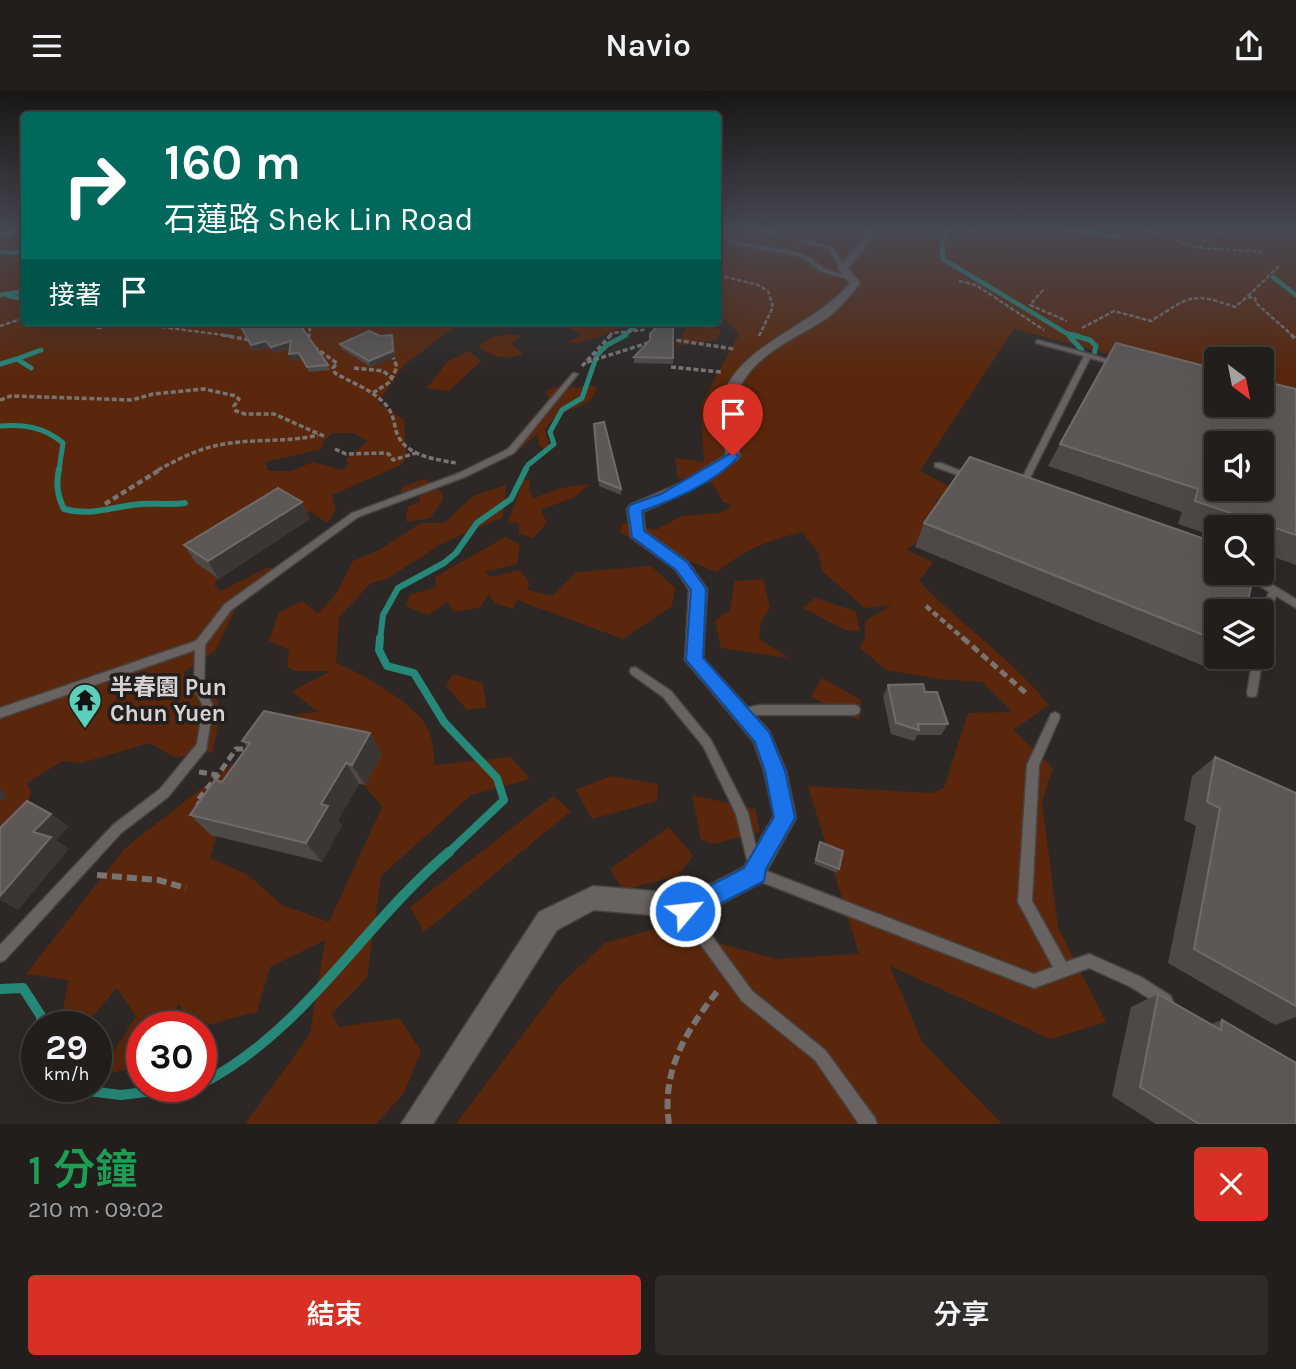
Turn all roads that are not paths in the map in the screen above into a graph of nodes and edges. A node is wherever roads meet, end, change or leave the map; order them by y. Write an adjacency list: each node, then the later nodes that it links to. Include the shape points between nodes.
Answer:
1 (851, 277): 21 (street, via 855,283 850,292 745,365 727,403 733,456 666,498 635,509 637,533 682,566 698,589 694,660)
2 (1038, 342): 3 (lane)
3 (1088, 355): 4 (lane); 9 (lane)
4 (1126, 366)
5 (575, 374): 15 (lane, via 511,451 355,515 228,607)
6 (938, 465): 7 (lane)
7 (984, 481)
8 (1007, 489): 9 (lane)
9 (1018, 493): 10 (lane)
10 (1031, 497)
11 (1265, 585): 12 (lane)
12 (1274, 591): 13 (lane); 14 (lane)
13 (1270, 599)
14 (1296, 604)
15 (200, 644): 20 (lane); 25 (lane, via 200,688 208,706 202,746 164,793 117,829)
16 (1256, 669): 18 (lane)
17 (635, 671): 23 (lane, via 667,694 707,743 742,813)
18 (1252, 693)
19 (855, 710): 21 (lane)
20 (0, 713)
21 (741, 713): 23 (street, via 762,737 785,818)
22 (1055, 717): 26 (lane, via 1032,765 1025,902)
23 (755, 871): 24 (street); 26 (lane, via 1034,981)
24 (685, 911): 28 (street, via 664,904 593,898 548,921); 29 (lane, via 747,996 820,1055)
25 (0, 955)
26 (1063, 971): 27 (lane, via 1089,961)
27 (1182, 1010)
28 (416, 1124)
29 (869, 1124)

